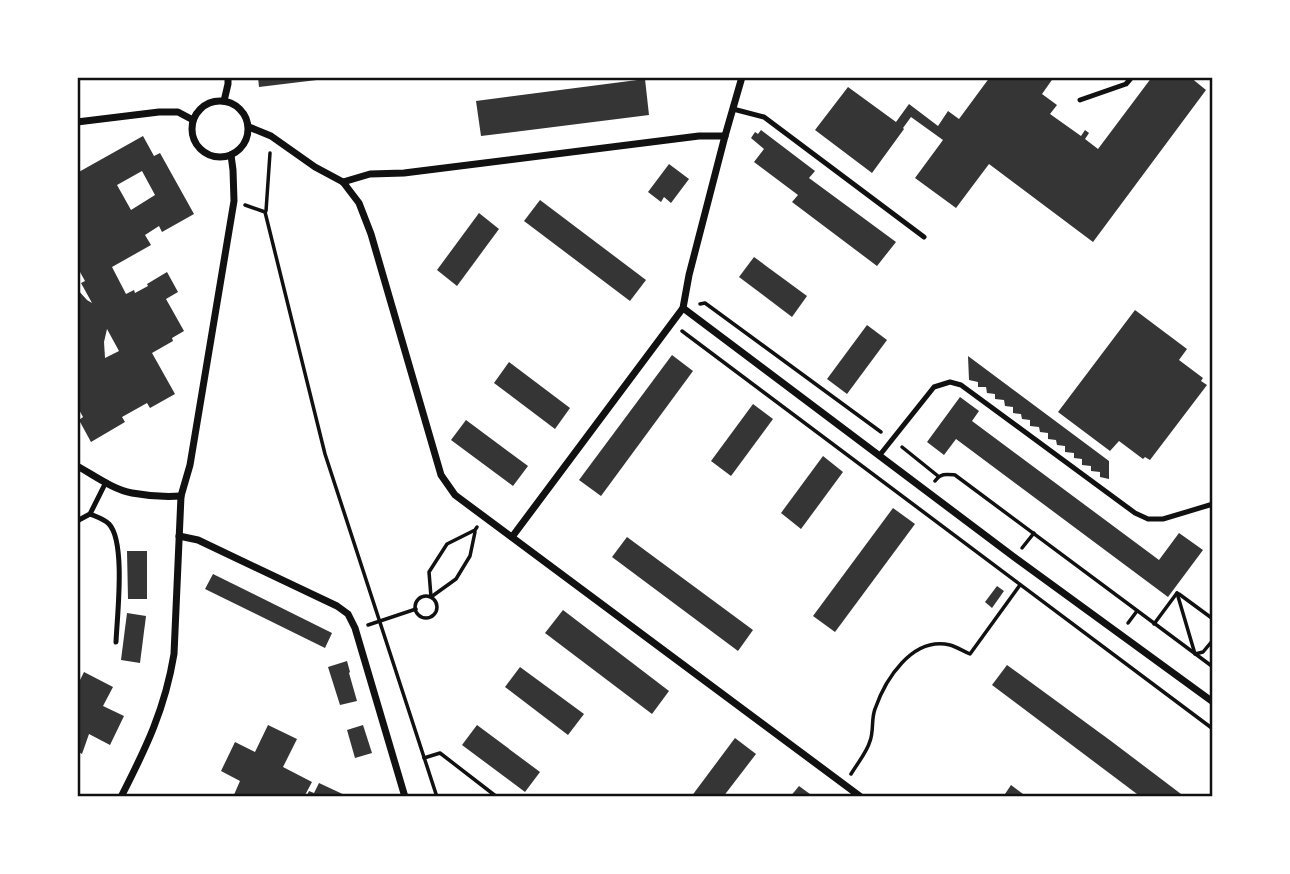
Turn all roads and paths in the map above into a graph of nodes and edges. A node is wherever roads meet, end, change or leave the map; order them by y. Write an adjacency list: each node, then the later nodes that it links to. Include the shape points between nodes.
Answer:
1 (228, 77): 5 (street)
2 (742, 77): 6 (street)
3 (1132, 77): 4 (lane, via 1126,84)
4 (1080, 100)
5 (224, 101): 7 (street, via 205,105); 9 (street, via 241,110)
6 (733, 109): 11 (street); 16 (lane, via 764,117)
7 (193, 120): 8 (street, via 177,112 159,112); 12 (street, via 191,130 200,149 209,155)
8 (77, 122)
9 (248, 127): 10 (street); 12 (street, via 247,139)
10 (271, 136): 13 (street); 15 (path)
11 (725, 136): 13 (street, via 370,174); 17 (street)
12 (231, 155): 14 (street)
13 (342, 181): 28 (street, via 359,203 371,234 441,475 455,495)
14 (234, 201): 15 (path); 25 (street)
15 (265, 212): 38 (path, via 325,454)
16 (924, 237)
17 (683, 308): 18 (street); 19 (path, via 705,303); 20 (street)
18 (672, 323): 32 (street); 33 (path)
19 (892, 440): 20 (lane); 22 (path); 26 (lane, via 934,387 950,382 961,385 1135,513 1163,519)
20 (879, 456): 24 (street)
21 (77, 466): 23 (street)
22 (939, 476): 24 (path); 39 (path, via 955,475)
23 (106, 482): 25 (street, via 130,493); 27 (lane)
24 (927, 492): 45 (street)
25 (181, 496): 31 (street)
26 (1213, 504)
27 (90, 514): 29 (lane); 42 (lane, via 111,526 119,551)
28 (484, 517): 30 (path); 32 (street)
29 (77, 521)
30 (475, 530): 35 (path, via 470,556 456,579); 35 (path, via 447,544 441,553 429,572)
31 (178, 536): 40 (street, via 198,540 337,606 348,614); 49 (street, via 177,627 171,677 151,736)
32 (512, 537): 48 (street)
33 (1020, 585): 46 (path); 48 (path, via 970,654 948,645 932,645 913,652 901,664 887,682 874,711 871,741)
34 (1177, 593): 37 (path); 39 (path); 43 (path)
35 (431, 597): 36 (path, via 418,599); 36 (path, via 437,605 433,615 423,617)
36 (416, 609): 38 (path)
37 (1213, 619)
38 (380, 621): 40 (path); 47 (path)
39 (1154, 624): 43 (path)
40 (355, 630): 50 (street)
41 (1213, 640): 43 (path)
42 (116, 642)
43 (1195, 654): 44 (path)
44 (1213, 667)
45 (1213, 702)
46 (1213, 729)
47 (424, 758): 51 (path); 52 (path, via 440,753)
48 (845, 785): 53 (street)
49 (121, 797)
50 (405, 797)
51 (437, 797)
52 (497, 797)
53 (861, 797)

